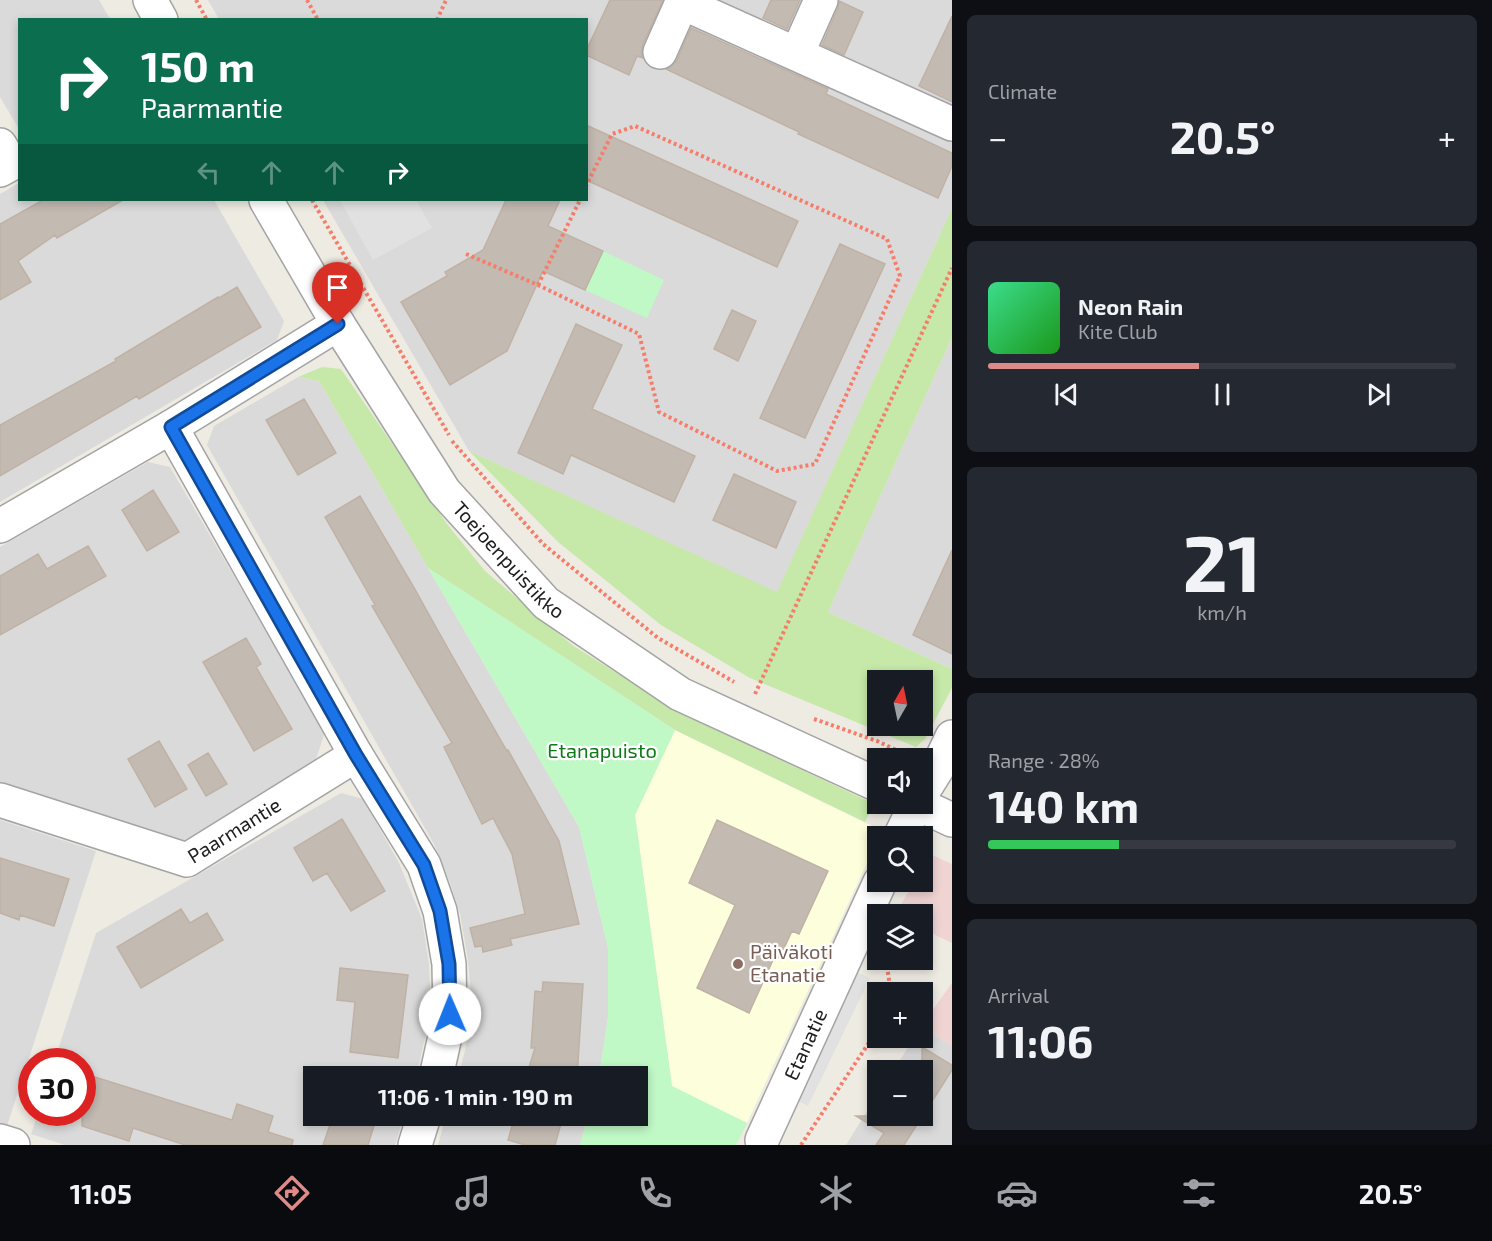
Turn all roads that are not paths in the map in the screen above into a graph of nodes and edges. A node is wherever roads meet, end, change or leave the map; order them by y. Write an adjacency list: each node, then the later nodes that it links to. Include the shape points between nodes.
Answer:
1 (150, 0): 5 (street)
2 (683, 0): 6 (street)
3 (693, 0): 7 (street, via 696,9)
4 (821, 0): 7 (street)
5 (160, 18)
6 (660, 52)
7 (797, 54): 8 (street)
8 (952, 124)
9 (0, 145): 10 (street, via 11,164)
10 (0, 170)
11 (267, 201): 12 (street, Toejoenpuistikko)
12 (338, 324): 13 (street); 18 (street, Toejoenpuistikko, via 444,491 546,603 680,694)
13 (171, 427): 14 (street); 16 (street)
14 (0, 526)
15 (952, 737): 17 (street)
16 (356, 755): 19 (street, Paarmantie, via 187,860); 23 (street, via 424,865 440,911 449,964 450,1014)
17 (933, 775)
18 (867, 780)
19 (0, 800)
20 (933, 811): 21 (street)
21 (952, 820)
22 (875, 892): 25 (street, Etanatie)
23 (438, 1066)
24 (421, 1126): 26 (street)
25 (762, 1140)
26 (415, 1145)

